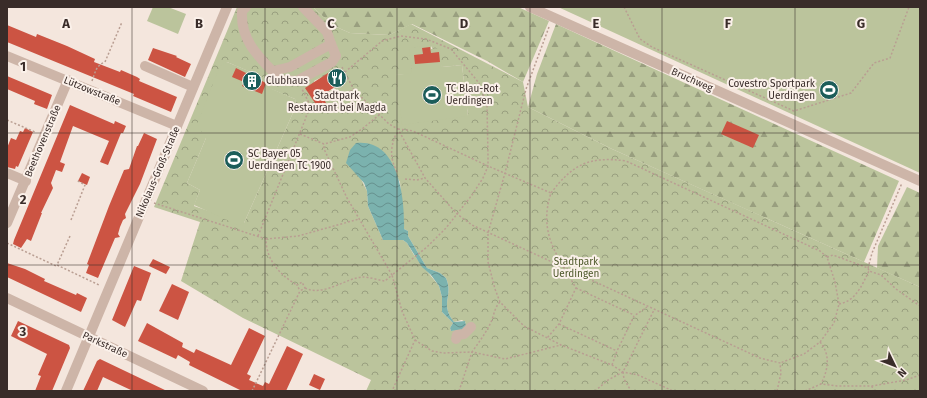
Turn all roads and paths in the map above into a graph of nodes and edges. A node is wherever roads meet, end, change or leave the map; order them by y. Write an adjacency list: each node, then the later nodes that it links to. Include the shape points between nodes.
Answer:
1 (227, 7): 18 (street, Nikolaus-Groß-Straße)
2 (231, 7): 7 (street)
3 (303, 7): 10 (street, via 327,32)
4 (530, 7): 8 (street, Bruchweg)
5 (624, 7): 6 (path, via 640,39 652,47 794,111 851,93 874,63 890,58)
6 (909, 7)
7 (244, 9): 14 (street, via 244,35)
8 (553, 18): 32 (path, via 526,89); 33 (street, Bruchweg)
9 (122, 22): 19 (path, via 105,62 100,63 97,68)
10 (332, 44): 12 (street); 14 (street, via 290,67)
11 (7, 56): 16 (street, Lützowstraße)
12 (336, 56): 15 (path); 17 (street, via 332,62)
13 (145, 66): 18 (street)
14 (273, 71): 17 (street, via 281,80)
15 (345, 72): 20 (path); 29 (path, via 382,41 400,36 426,39 451,48 479,83 487,105)
16 (68, 80): 19 (street, Lützowstraße); 27 (street, Beethovenstraße)
17 (297, 81): 26 (path, via 310,105)
18 (193, 87): 24 (street, Nikolaus-Groß-Straße)
19 (89, 89): 24 (street, Lützowstraße)
20 (354, 90): 21 (path); 22 (path)
21 (350, 91): 21 (path, via 360,104 355,107 348,93)
22 (379, 115): 25 (path); 28 (path, via 350,137)
23 (7, 120): 27 (path)
24 (177, 126): 40 (street, Nikolaus-Groß-Straße)
25 (398, 131): 29 (path, via 413,131); 30 (path, via 391,150); 34 (path)
26 (300, 134): 28 (path); 47 (path)
27 (44, 136): 37 (street, Beethovenstraße)
28 (324, 144): 42 (path, via 324,149)
29 (488, 166): 32 (path); 41 (path, via 476,190)
30 (397, 172)
31 (7, 173): 37 (street)
32 (505, 174): 39 (path); 45 (path)
33 (906, 175): 38 (street, Bruchweg); 53 (path)
34 (424, 178): 35 (path); 41 (path)
35 (405, 179)
36 (76, 180): 43 (path, via 85,185)
37 (26, 181): 44 (street, Beethovenstraße)
38 (920, 181)
39 (551, 193): 50 (path, via 564,176 584,163 606,158 626,161 820,251); 52 (path, via 547,206 546,227 553,250)
40 (146, 200): 47 (path); 59 (street, Nikolaus-Groß-Straße)
41 (457, 214): 45 (path); 55 (path, via 427,247)
42 (359, 219): 48 (path, via 298,236); 55 (path)
43 (71, 220)
44 (7, 223)
45 (488, 234): 52 (path); 71 (path, via 488,262 500,302 524,326)
46 (70, 236): 51 (path)
47 (258, 236): 48 (path)
48 (266, 239): 56 (path, via 273,264)
49 (7, 243): 51 (path)
50 (827, 257): 53 (path, via 834,255); 62 (path)
51 (57, 265): 59 (path)
52 (565, 268): 58 (path); 64 (path)
53 (868, 268): 54 (path)
54 (869, 271): 62 (path, via 856,295); 63 (path, via 881,275)
55 (392, 275): 57 (path, via 385,281 363,277 326,288); 84 (path, via 402,311 415,340)
56 (297, 285): 57 (path, via 302,282); 60 (path)
57 (305, 288): 60 (path)
58 (576, 288): 66 (path); 67 (path)
59 (109, 289): 69 (street, Nikolaus-Groß-Straße)
60 (300, 291): 83 (path)
61 (7, 298): 69 (street, Parkstraße)
62 (839, 304): 72 (path, via 834,323)
63 (920, 306)
64 (647, 307): 65 (path); 66 (path)
65 (654, 310): 75 (path, via 760,358); 77 (path)
66 (634, 316): 74 (path)
67 (559, 324): 71 (path); 74 (path)
68 (471, 327): 70 (street)
69 (88, 337): 81 (street, Nikolaus-Groß-Straße); 82 (street, Parkstraße)
70 (456, 338)
71 (547, 338): 73 (path)
72 (820, 342): 75 (path, via 804,354); 79 (path, via 826,352 828,364)
73 (561, 345): 76 (path); 85 (path, via 506,359 472,352)
74 (616, 351): 76 (path)
75 (780, 363): 89 (path, via 781,373)
76 (612, 365): 77 (path)
77 (623, 372): 86 (path); 87 (path); 88 (path, via 638,375)
78 (920, 375): 80 (path)
79 (821, 384): 80 (path); 90 (path)
80 (872, 386): 91 (path)
81 (66, 391)
82 (203, 391)
83 (252, 391)
84 (392, 391)
85 (459, 391)
86 (595, 391)
87 (631, 391)
88 (673, 391)
89 (777, 391)
90 (805, 391)
91 (873, 391)

